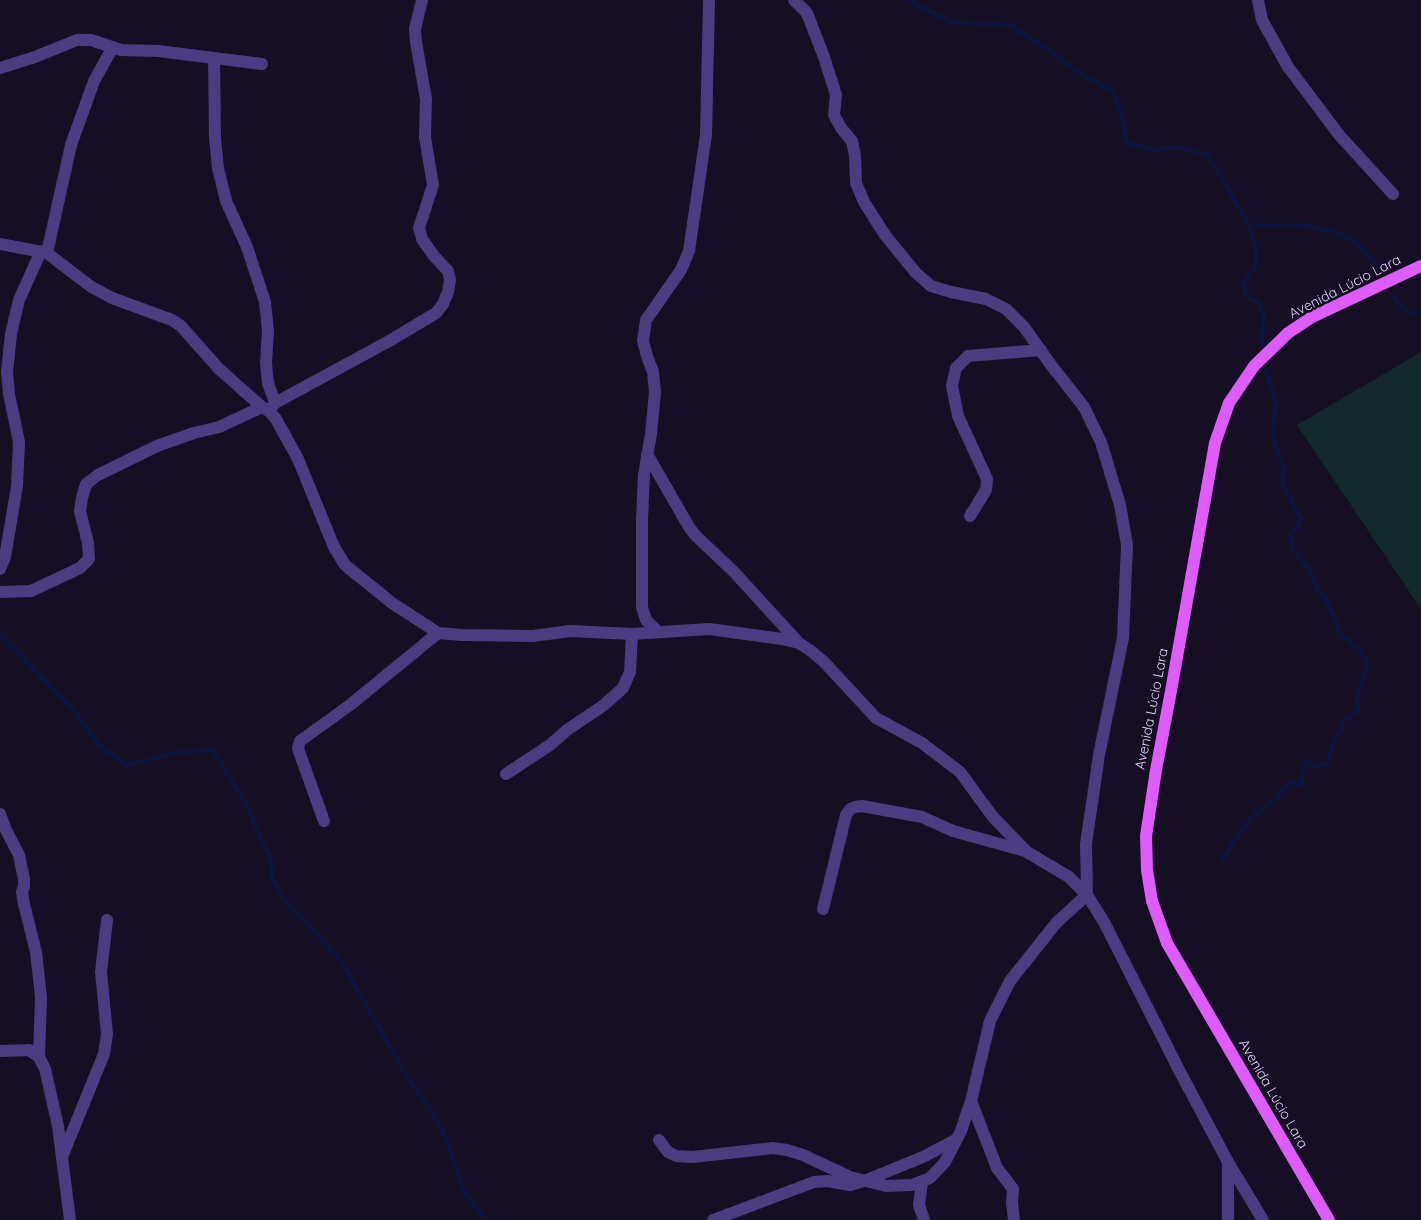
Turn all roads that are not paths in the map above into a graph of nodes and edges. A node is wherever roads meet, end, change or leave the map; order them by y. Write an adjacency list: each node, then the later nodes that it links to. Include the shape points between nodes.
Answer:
1 (422, 0): 14 (street, via 415,29 426,99 426,137 432,185 419,228 422,239 448,271 448,292 436,313)
2 (709, 0): 15 (street, via 706,135 689,251 681,270 646,320 643,341 653,372 655,392)
3 (794, 0): 13 (street, via 807,13 824,57 836,95 834,115 852,141 856,183 885,235 931,286 986,299 1006,309)
4 (1258, 0): 9 (street, via 1262,20 1288,67 1340,136)
5 (113, 47): 6 (street); 8 (street, via 91,40 77,40 35,58); 11 (street, via 94,81 71,145)
6 (214, 58): 7 (street); 14 (street, via 218,168 226,201 247,247 265,302)
7 (262, 64)
8 (0, 68)
9 (1393, 194)
10 (0, 244): 11 (street)
11 (44, 252): 14 (street, via 112,298 181,326 219,369); 17 (street, via 19,300 11,334 7,372 19,442 17,486 5,557)
12 (1421, 266): 45 (main road, Avenida Lúcio Lara, via 1312,317 1288,333 1254,366 1229,403 1215,444 1146,836 1152,901 1167,943)
13 (1041, 350): 16 (street, via 968,356 956,368 952,386 958,416 987,479 986,490); 27 (street, via 1084,407 1100,442 1120,504 1127,545 1123,638 1086,844)
14 (268, 407): 18 (street, via 219,427 157,446 86,484 80,511 89,559 80,568 31,591); 20 (street, via 298,459 334,547 345,565 392,603)
15 (647, 454): 19 (street, via 642,519 642,607 646,620); 22 (street, via 692,531)
16 (970, 516)
17 (0, 568)
18 (0, 592)
19 (657, 631): 21 (street); 22 (street, via 709,629)
20 (438, 633): 21 (street, via 533,636 570,631); 25 (street, via 300,741 298,748)
21 (632, 634): 23 (street, via 630,672 623,688 550,746)
22 (799, 643): 26 (street, via 824,662 876,718 922,743 960,772 993,817)
23 (506, 774)
24 (0, 814): 31 (street, via 19,855 24,879 24,904 36,952 41,998)
25 (324, 821)
26 (1027, 852): 27 (street, via 1069,877); 28 (street, via 953,831 922,816 855,806 846,815)
27 (1087, 895): 32 (street, via 1058,922 1010,981 990,1021); 36 (street)
28 (823, 909)
29 (107, 920): 35 (street, via 101,972 107,1034 104,1054)
30 (0, 1051): 31 (street, via 29,1050)
31 (39, 1057): 35 (street, via 45,1069)
32 (971, 1101): 33 (street); 42 (street, via 997,1168 1013,1189)
33 (957, 1139): 37 (street, via 923,1158); 38 (street, via 945,1162)
34 (659, 1140): 37 (street, via 668,1152 676,1156 773,1148 787,1150)
35 (62, 1157): 39 (street)
36 (1228, 1162): 43 (street); 44 (street)
37 (864, 1181): 38 (street, via 886,1186); 40 (street, via 850,1185 814,1182)
38 (922, 1182): 41 (street, via 919,1205)
39 (70, 1220)
40 (713, 1220)
41 (924, 1220)
42 (1014, 1220)
43 (1228, 1220)
44 (1263, 1220)
45 (1330, 1220)

